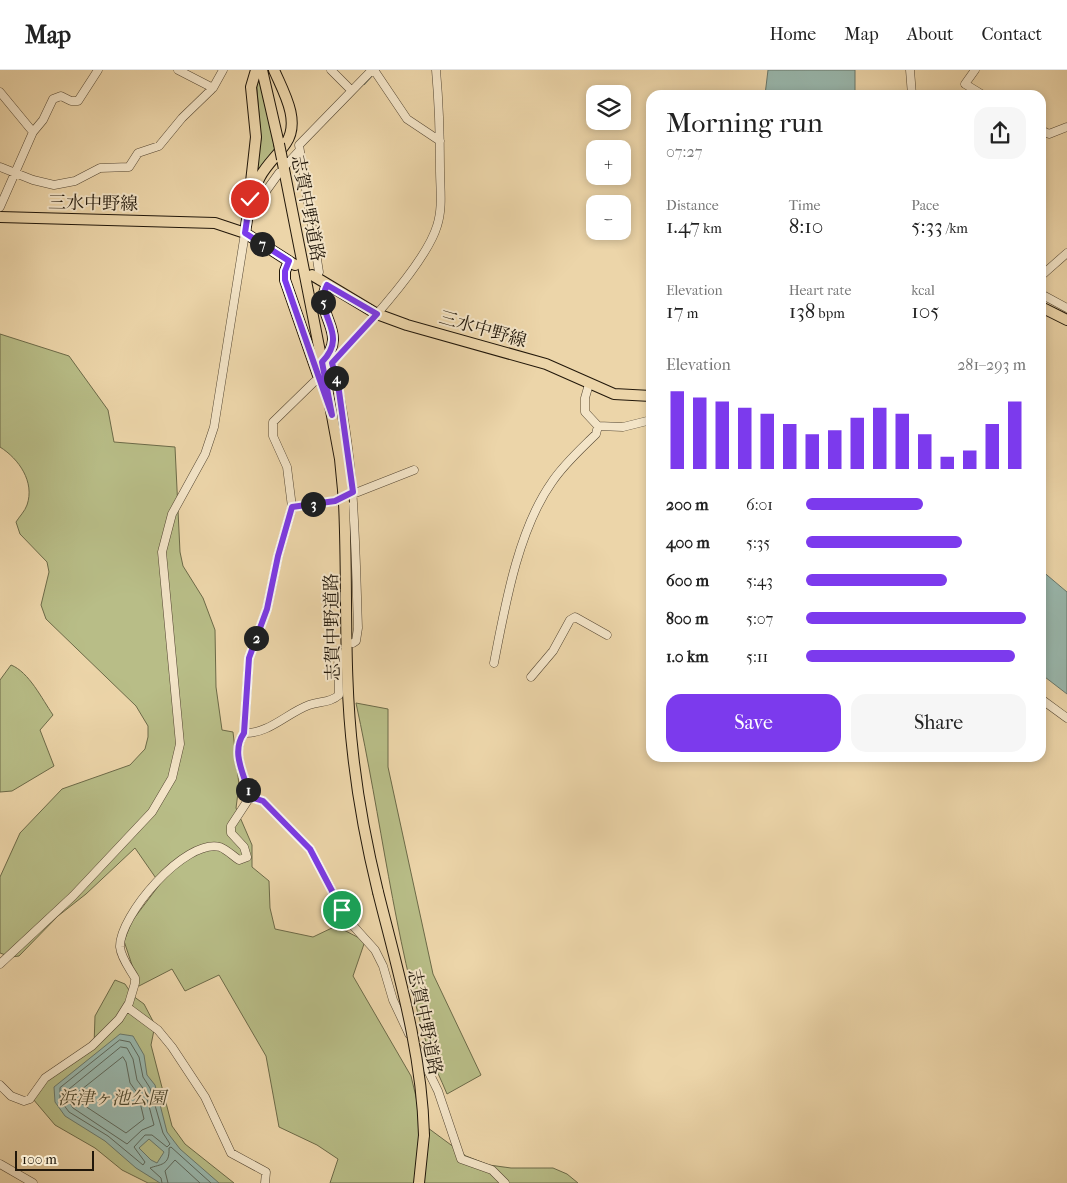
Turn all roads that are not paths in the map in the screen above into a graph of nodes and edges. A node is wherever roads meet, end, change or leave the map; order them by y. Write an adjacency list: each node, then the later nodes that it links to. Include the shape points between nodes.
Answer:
1 (98, 70): 18 (street, via 78,101 61,96 53,98 43,120)
2 (178, 70): 12 (street)
3 (224, 70): 12 (street)
4 (256, 70): 26 (main road, via 251,88 256,137)
5 (262, 70): 22 (main road, 志賀中野道路, bridge)
6 (274, 70): 26 (main road, via 290,111 291,132 260,176)
7 (331, 70): 13 (street)
8 (373, 70): 13 (street); 20 (street, via 407,119)
9 (436, 70): 20 (street)
10 (910, 70): 14 (street)
11 (975, 70): 15 (street, via 966,84)
12 (213, 88): 24 (street, via 158,146 138,154 129,167 100,168 75,181 54,185)
13 (351, 90): 21 (street, via 300,142)
14 (912, 90)
15 (976, 90)
16 (0, 92): 18 (street)
17 (1067, 128): 19 (street)
18 (33, 132): 24 (street)
19 (1046, 132)
20 (440, 141): 37 (street, via 441,211 437,228 415,266)
21 (299, 150): 22 (street); 32 (street, via 319,272)
22 (285, 162): 39 (main road, 志賀中野道路)
23 (0, 167): 24 (street)
24 (14, 173): 27 (street)
25 (279, 173): 26 (street, via 261,198)
26 (250, 199): 29 (main road)
27 (0, 207)
28 (0, 217): 29 (main road, 三水中野線, via 215,223)
29 (245, 233): 43 (main road, 三水中野線, via 292,263 285,271 285,280); 58 (street, via 214,427 206,454 172,514 162,552 180,736 172,778 152,812 73,896)
30 (1067, 253): 31 (street)
31 (1046, 272)
32 (314, 277): 33 (main road, 三水中野線)
33 (327, 285): 37 (main road, 三水中野線); 39 (main road, via 322,300 334,340)
34 (1046, 297): 35 (street)
35 (1067, 308)
36 (1046, 310): 38 (main road)
37 (377, 314): 39 (street); 41 (main road, 三水中野線, via 546,364)
38 (1067, 320)
39 (327, 364): 43 (main road, 志賀中野道路); 47 (street, via 338,384)
40 (314, 382): 48 (street, via 273,422 273,436 287,467)
41 (588, 384): 42 (main road, 三水中野線, via 614,394); 45 (street, via 585,412)
42 (646, 396)
43 (332, 415): 47 (main road, 志賀中野道路)
44 (646, 421): 45 (street, via 623,427)
45 (598, 426): 52 (street, via 596,434 552,481 532,520 512,574)
46 (414, 470): 47 (street)
47 (348, 491): 48 (street, via 335,501); 50 (street, via 358,628); 64 (main road, 志賀中野道路, bridge, via 344,503 352,752 367,850 418,1060 424,1135)
48 (292, 507): 56 (street, via 267,609 249,658)
49 (607, 635): 53 (street, via 576,617 570,620 553,651)
50 (354, 643)
51 (338, 651): 56 (street, via 338,695 334,700 309,705 256,733)
52 (494, 663)
53 (531, 677)
54 (1046, 703): 55 (street)
55 (1067, 718)
56 (244, 733): 57 (street, via 238,741 237,752)
57 (250, 797): 59 (street, via 231,826 232,835 244,847 247,857 239,860 220,847 207,848 179,860 158,880 124,925 122,953 136,983); 65 (street, via 263,801 310,849 348,919 372,944 384,966 400,1016 438,1091 461,1159 492,1170)
58 (0, 964)
59 (127, 1007): 60 (street, via 92,1046 45,1078 30,1099 24,1101 11,1096); 63 (street, via 158,1030 172,1047 205,1097 232,1154 266,1172)
60 (0, 1085)
61 (0, 1164): 62 (street)
62 (33, 1183)
63 (265, 1183)
64 (419, 1183)
65 (505, 1183)

